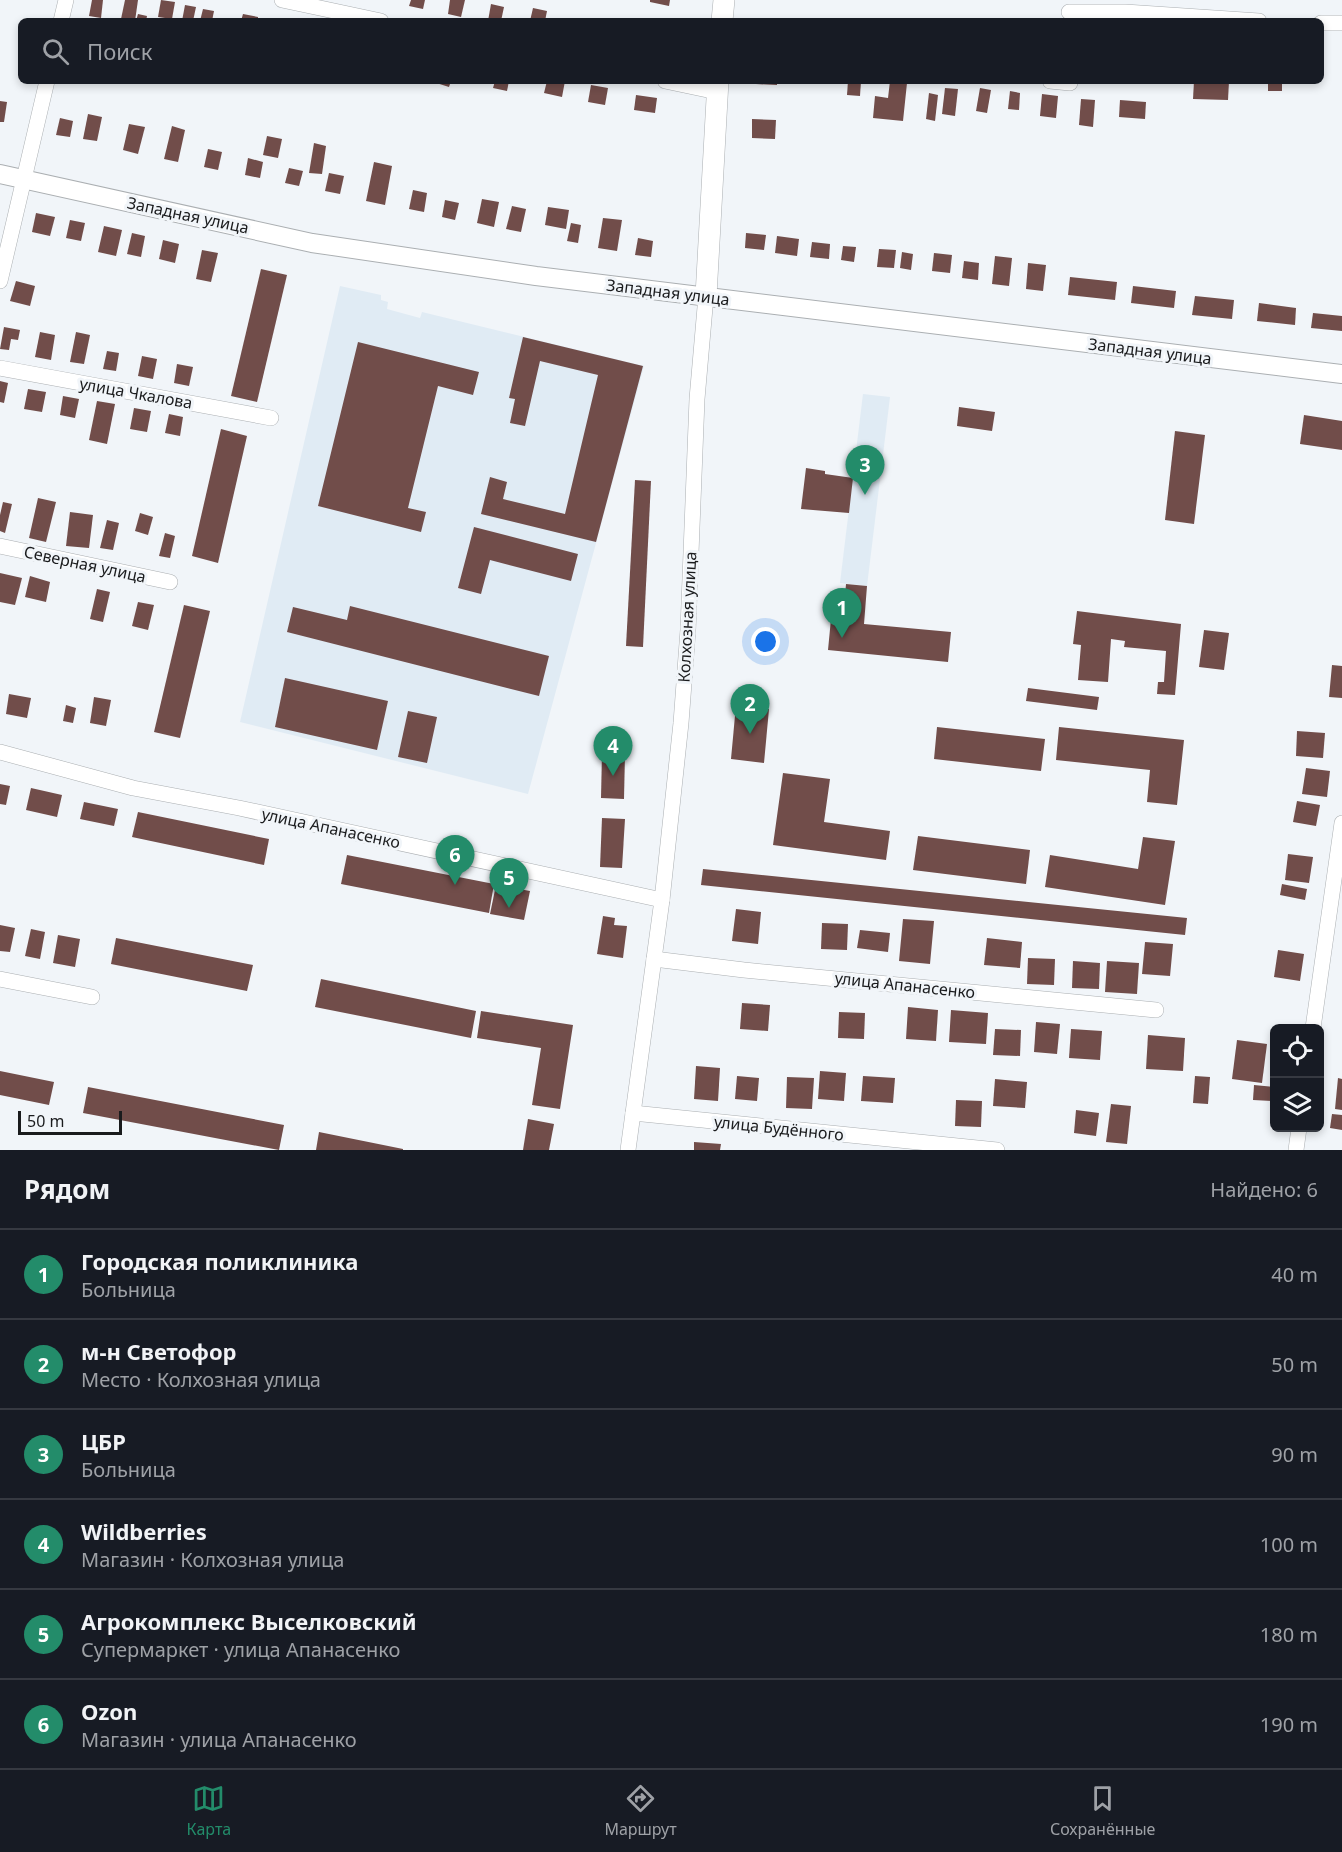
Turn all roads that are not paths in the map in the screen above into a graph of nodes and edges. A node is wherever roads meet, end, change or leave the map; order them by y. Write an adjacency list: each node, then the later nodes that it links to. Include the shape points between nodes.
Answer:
1 (66, 0): 5 (street)
2 (282, 0): 6 (street)
3 (724, 0): 7 (main road)
4 (1069, 11): 8 (street)
5 (62, 18)
6 (367, 18)
7 (722, 18)
8 (1214, 18)
9 (1324, 23): 10 (street)
10 (1342, 23)
11 (46, 84): 15 (street)
12 (697, 84): 13 (street)
13 (718, 86): 17 (main road, Колхозная улица)
14 (0, 174): 15 (street, Западная улица)
15 (24, 180): 16 (street); 17 (street, Западная улица, via 312,243)
16 (0, 281)
17 (706, 296): 19 (street, Западная улица); 25 (street, Колхозная улица, via 697,399 688,630)
18 (0, 368): 20 (street, улица Чкалова)
19 (1342, 374)
20 (272, 418)
21 (0, 546): 22 (street, Северная улица)
22 (170, 582)
23 (0, 752): 25 (street, улица Апанасенко, via 133,788)
24 (1342, 823): 30 (street)
25 (662, 900): 26 (street, Колхозная улица)
26 (654, 958): 29 (street, улица Апанасенко); 31 (street, Колхозная улица)
27 (0, 979): 28 (street)
28 (92, 997)
29 (1156, 1010)
30 (1314, 1024)
31 (633, 1113): 33 (street, Колхозная улица); 34 (street, улица Будённого)
32 (1298, 1132): 35 (street)
33 (628, 1150)
34 (997, 1150)
35 (1296, 1150)

